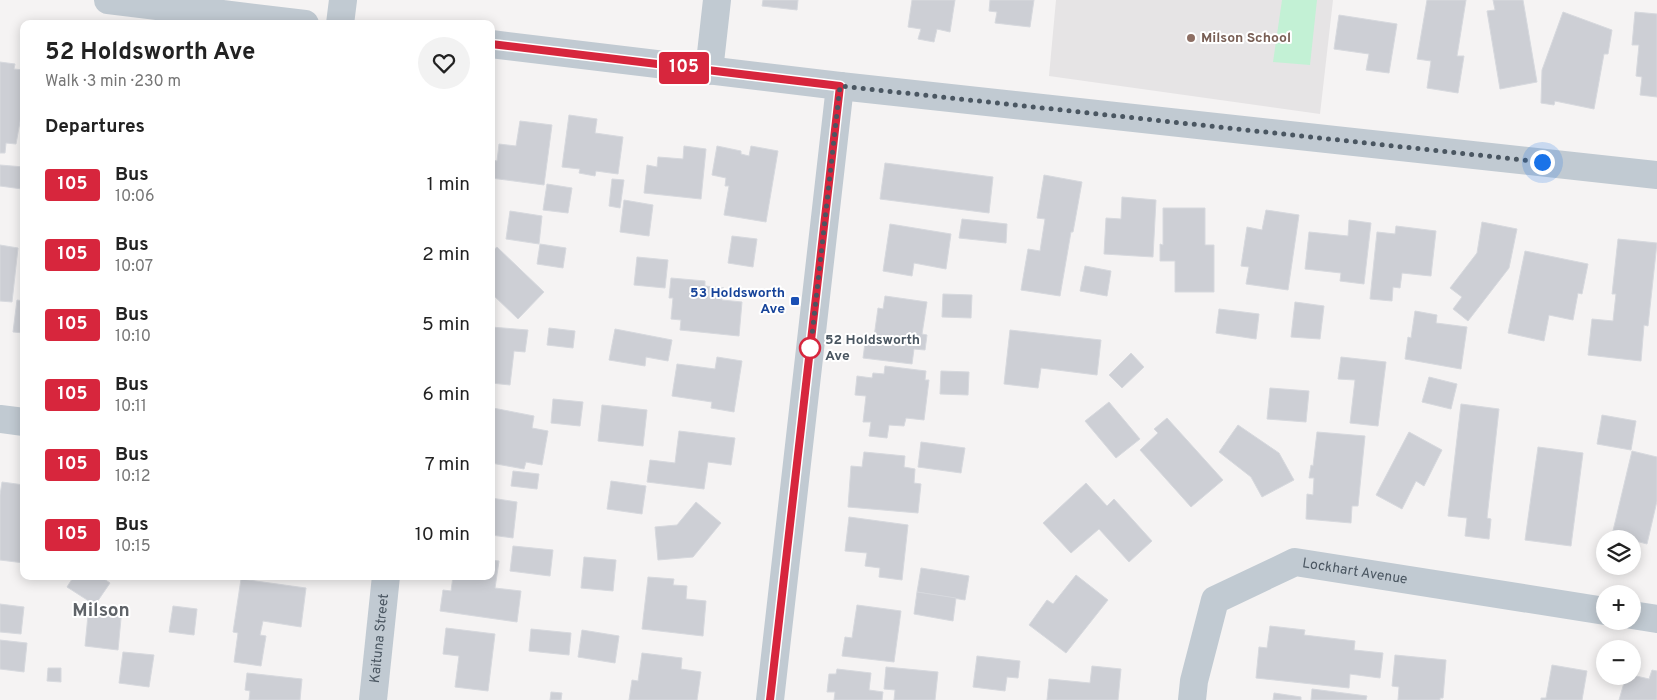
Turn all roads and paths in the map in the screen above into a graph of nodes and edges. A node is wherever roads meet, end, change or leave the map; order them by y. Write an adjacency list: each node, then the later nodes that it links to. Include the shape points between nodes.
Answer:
1 (108, 0): 4 (street)
2 (342, 0): 5 (street)
3 (717, 0): 7 (street)
4 (272, 20)
5 (340, 20)
6 (495, 44): 7 (street)
7 (709, 71): 8 (street)
8 (840, 86): 9 (street); 17 (street)
9 (1657, 175)
10 (0, 419): 11 (street)
11 (20, 422)
12 (386, 580): 16 (street, Kaituna Street)
13 (1596, 610): 18 (street, Lockhart Avenue, via 1295,562 1215,600)
14 (1641, 616): 15 (street)
15 (1657, 619)
16 (373, 700)
17 (770, 700)
18 (1192, 700)

